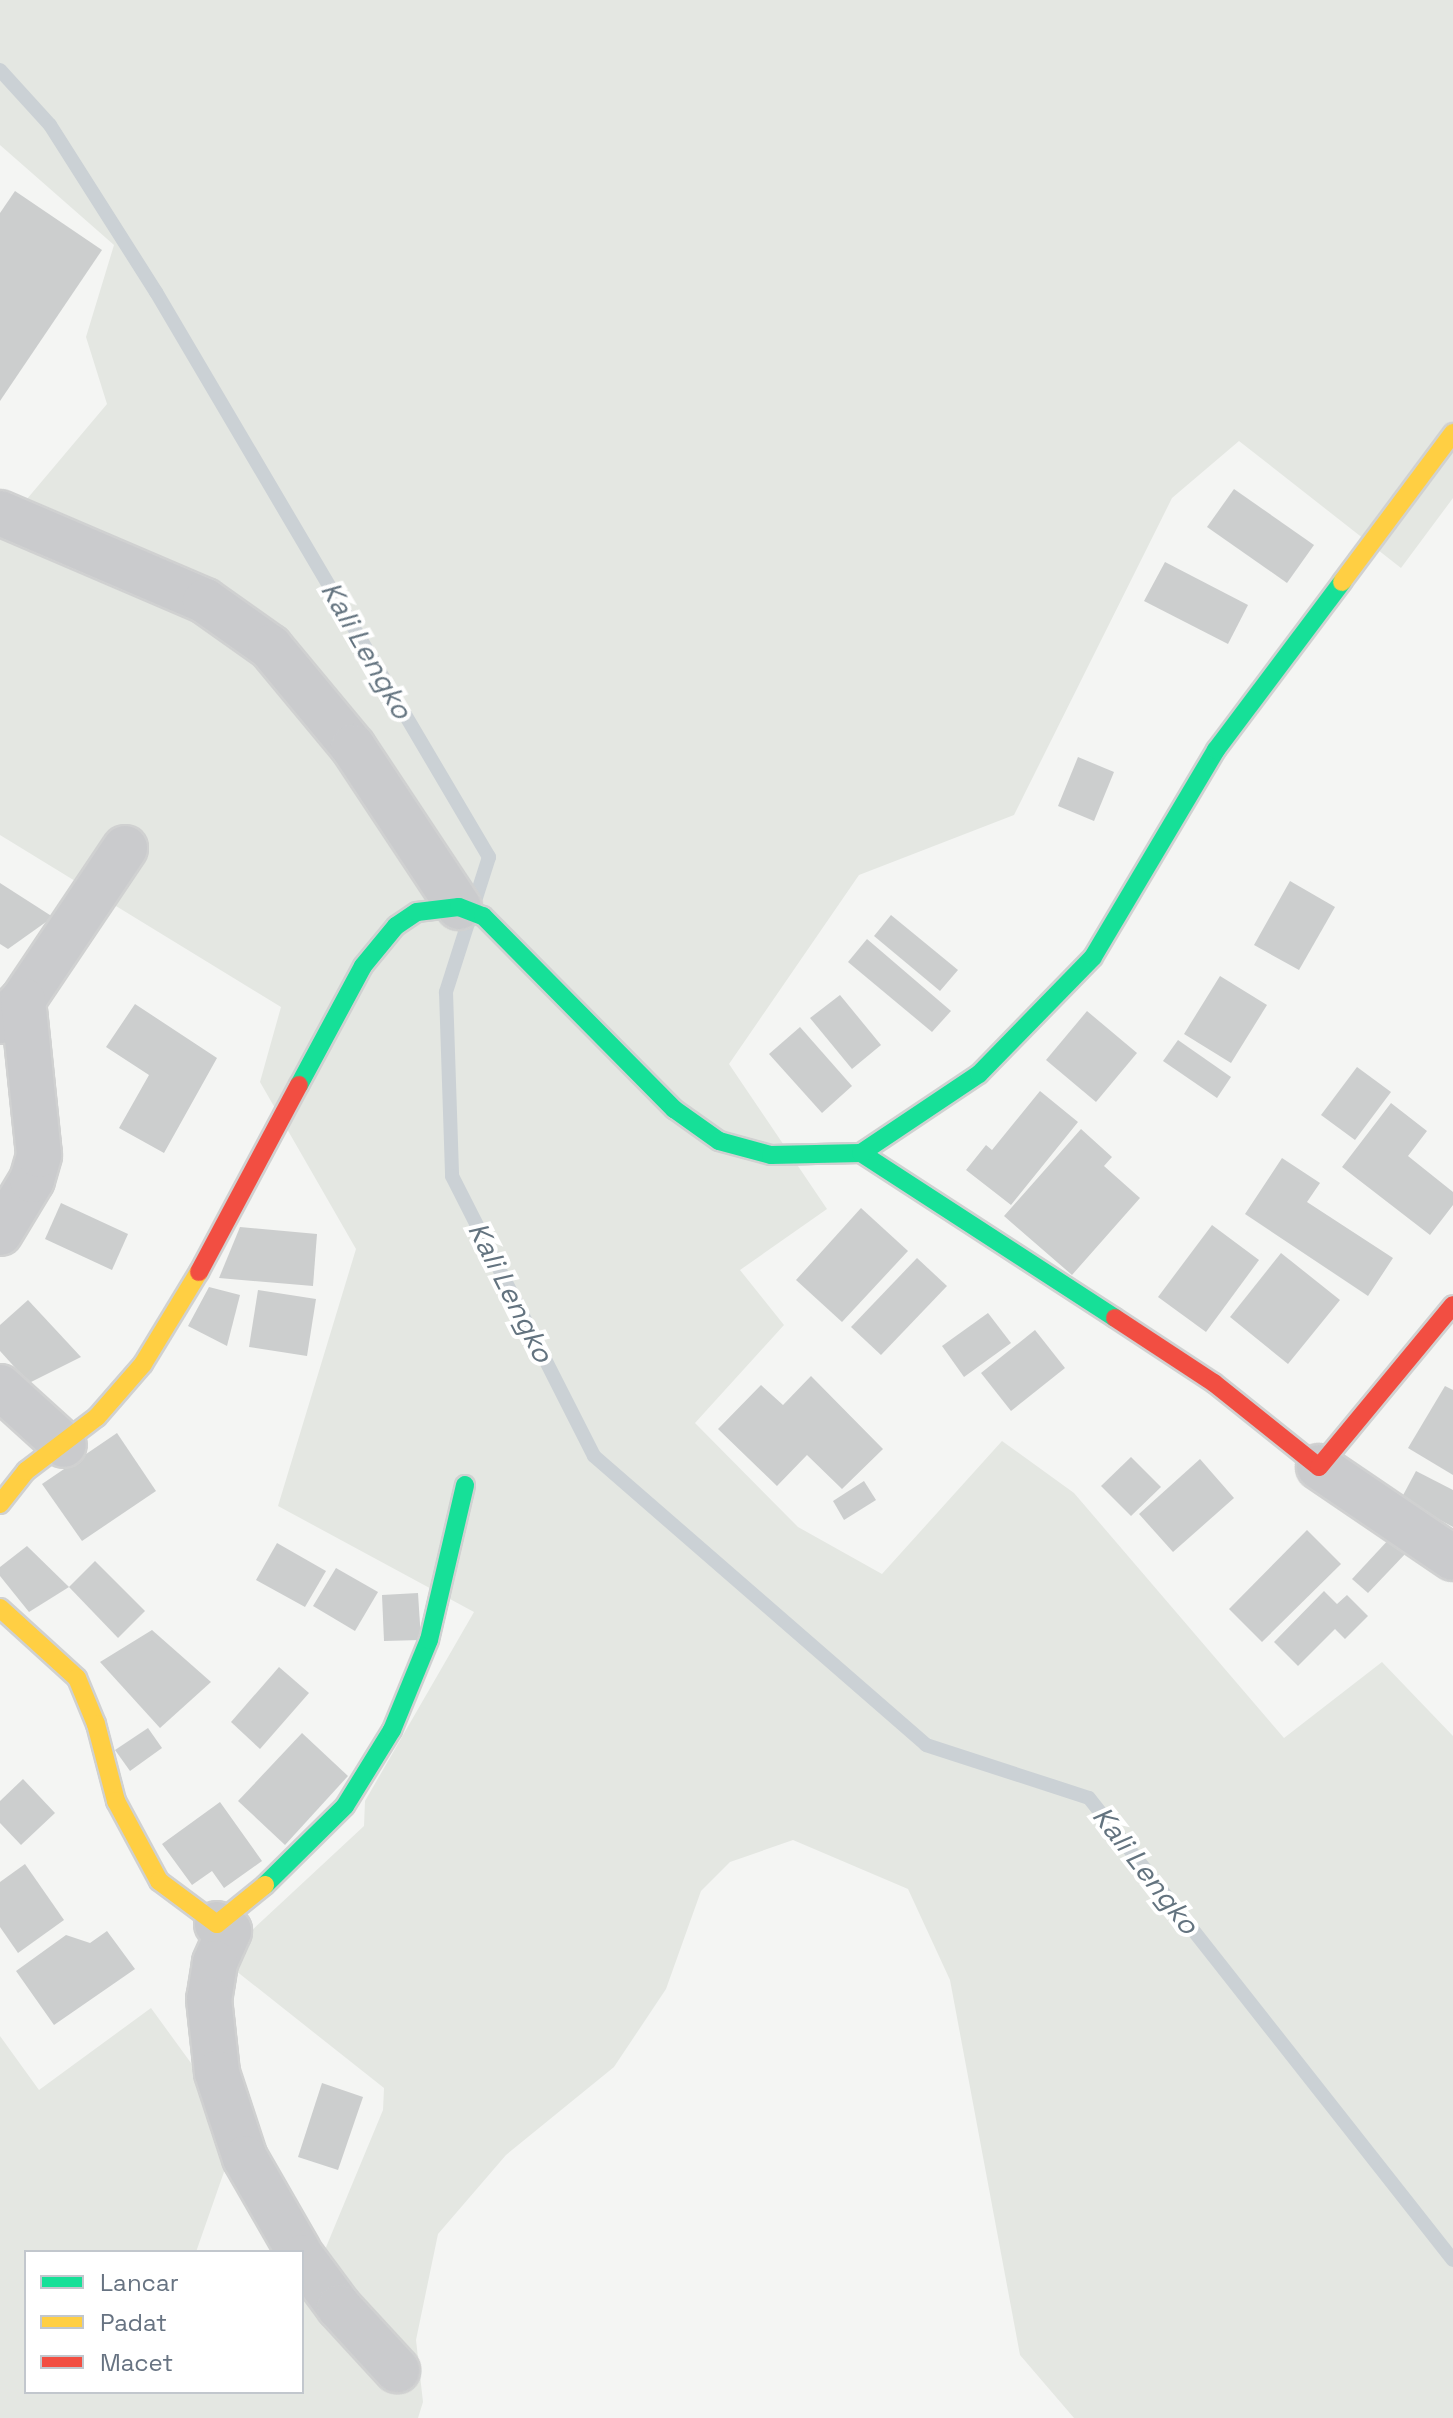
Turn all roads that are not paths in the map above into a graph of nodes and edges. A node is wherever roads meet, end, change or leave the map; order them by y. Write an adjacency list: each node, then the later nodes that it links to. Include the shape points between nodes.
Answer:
1 (1453, 433): 6 (street, via 1216,750 1093,957 979,1074)
2 (0, 513): 4 (street, via 205,601 270,647 353,747)
3 (125, 848): 5 (street)
4 (469, 911): 6 (street, via 674,1109 719,1141 771,1155); 10 (street, via 417,912 396,926 363,966 181,1306 97,1417)
5 (12, 1011): 7 (street, via 39,1155 32,1180)
6 (861, 1153): 11 (street, via 1214,1383)
7 (0, 1233)
8 (1453, 1305): 11 (street)
9 (0, 1387): 10 (street)
10 (64, 1445): 13 (street, via 26,1471)
11 (1319, 1467): 14 (street)
12 (465, 1485): 16 (street, via 429,1640 392,1730 345,1806 271,1880)
13 (0, 1504)
14 (1453, 1558)
15 (0, 1608): 16 (street, via 77,1678 136,1844 159,1881)
16 (217, 1924): 17 (street, via 229,1931 215,1963 209,1999 217,2073 245,2158 277,2223)
17 (297, 2250)
18 (304, 2259): 19 (street)
19 (397, 2370)

